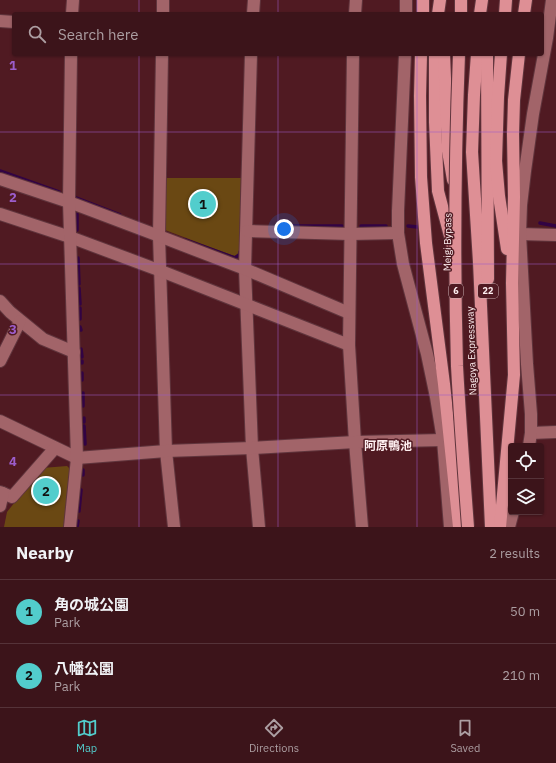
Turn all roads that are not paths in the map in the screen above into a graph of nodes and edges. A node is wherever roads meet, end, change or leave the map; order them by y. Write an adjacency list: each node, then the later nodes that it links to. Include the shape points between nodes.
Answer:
1 (73, 0): 16 (street)
2 (163, 0): 17 (street)
3 (254, 0): 18 (street)
4 (356, 0): 19 (street)
5 (406, 0): 20 (street)
6 (423, 0): 21 (highway)
7 (440, 0): 22 (highway)
8 (443, 0): 23 (highway)
9 (461, 0): 24 (highway)
10 (465, 0): 25 (highway)
11 (482, 0): 26 (highway)
12 (488, 0): 27 (highway)
13 (506, 0): 28 (highway)
14 (526, 0): 29 (highway)
15 (552, 0): 32 (street)
16 (72, 12)
17 (163, 12)
18 (253, 12)
19 (355, 12)
20 (406, 12)
21 (423, 12)
22 (438, 12)
23 (443, 12)
24 (461, 12)
25 (465, 12)
26 (480, 12)
27 (488, 12)
28 (505, 12)
29 (524, 12)
30 (0, 21): 31 (street)
31 (12, 22)
32 (551, 38): 54 (street, via 533,114 521,205)
33 (71, 56): 49 (street)
34 (162, 56): 56 (street)
35 (251, 56): 51 (street)
36 (353, 56): 53 (street)
37 (405, 56): 52 (street)
38 (421, 56): 87 (highway, via 421,177 426,243)
39 (435, 56): 59 (highway, via 438,191)
40 (444, 56): 48 (highway, bridge, via 448,151)
41 (459, 56): 48 (highway, Nagoya Expressway / 6, bridge)
42 (464, 56): 59 (highway, Meigi Bypass)
43 (477, 56): 89 (highway, Nagoya Expressway, via 472,152 480,270)
44 (488, 56): 90 (highway, 22, via 489,370)
45 (501, 56): 61 (highway, via 496,161)
46 (519, 56): 61 (highway, via 513,113)
47 (0, 179): 49 (street)
48 (456, 193): 88 (highway, Nagoya Expressway / 6, bridge, via 458,367)
49 (69, 202): 56 (street); 57 (street)
50 (0, 214): 57 (street)
51 (246, 231): 53 (street); 58 (street)
52 (398, 233): 53 (street); 72 (street, via 403,264 427,354)
53 (350, 234): 64 (street)
54 (520, 234): 55 (street); 71 (street)
55 (556, 235)
56 (159, 236): 58 (street); 60 (street)
57 (70, 237): 60 (street); 67 (street)
58 (246, 269): 63 (street); 64 (street)
59 (458, 270): 88 (highway, Meigi Bypass)
60 (161, 271): 63 (street); 77 (street)
61 (512, 283): 91 (highway, via 514,375)
62 (0, 301): 65 (street)
63 (246, 305): 66 (street); 76 (street)
64 (349, 313): 66 (street)
65 (20, 321): 67 (street, via 43,339); 68 (street)
66 (348, 344): 73 (street)
67 (74, 352): 78 (street)
68 (0, 361)
69 (0, 421): 75 (street)
70 (556, 432): 71 (street)
71 (531, 433): 74 (street)
72 (443, 440): 73 (street); 86 (street)
73 (355, 442): 76 (street); 85 (street)
74 (529, 443)
75 (55, 448): 78 (street); 79 (street, via 12,497)
76 (252, 448): 77 (street); 84 (street)
77 (166, 451): 78 (street); 83 (street)
78 (78, 458): 82 (street)
79 (2, 493): 80 (street)
80 (0, 506)
81 (512, 515): 92 (street)
82 (70, 527)
83 (174, 527)
84 (259, 527)
85 (362, 527)
86 (450, 527)
87 (459, 527)
88 (467, 527)
89 (491, 527)
90 (494, 527)
91 (500, 527)
92 (509, 527)

